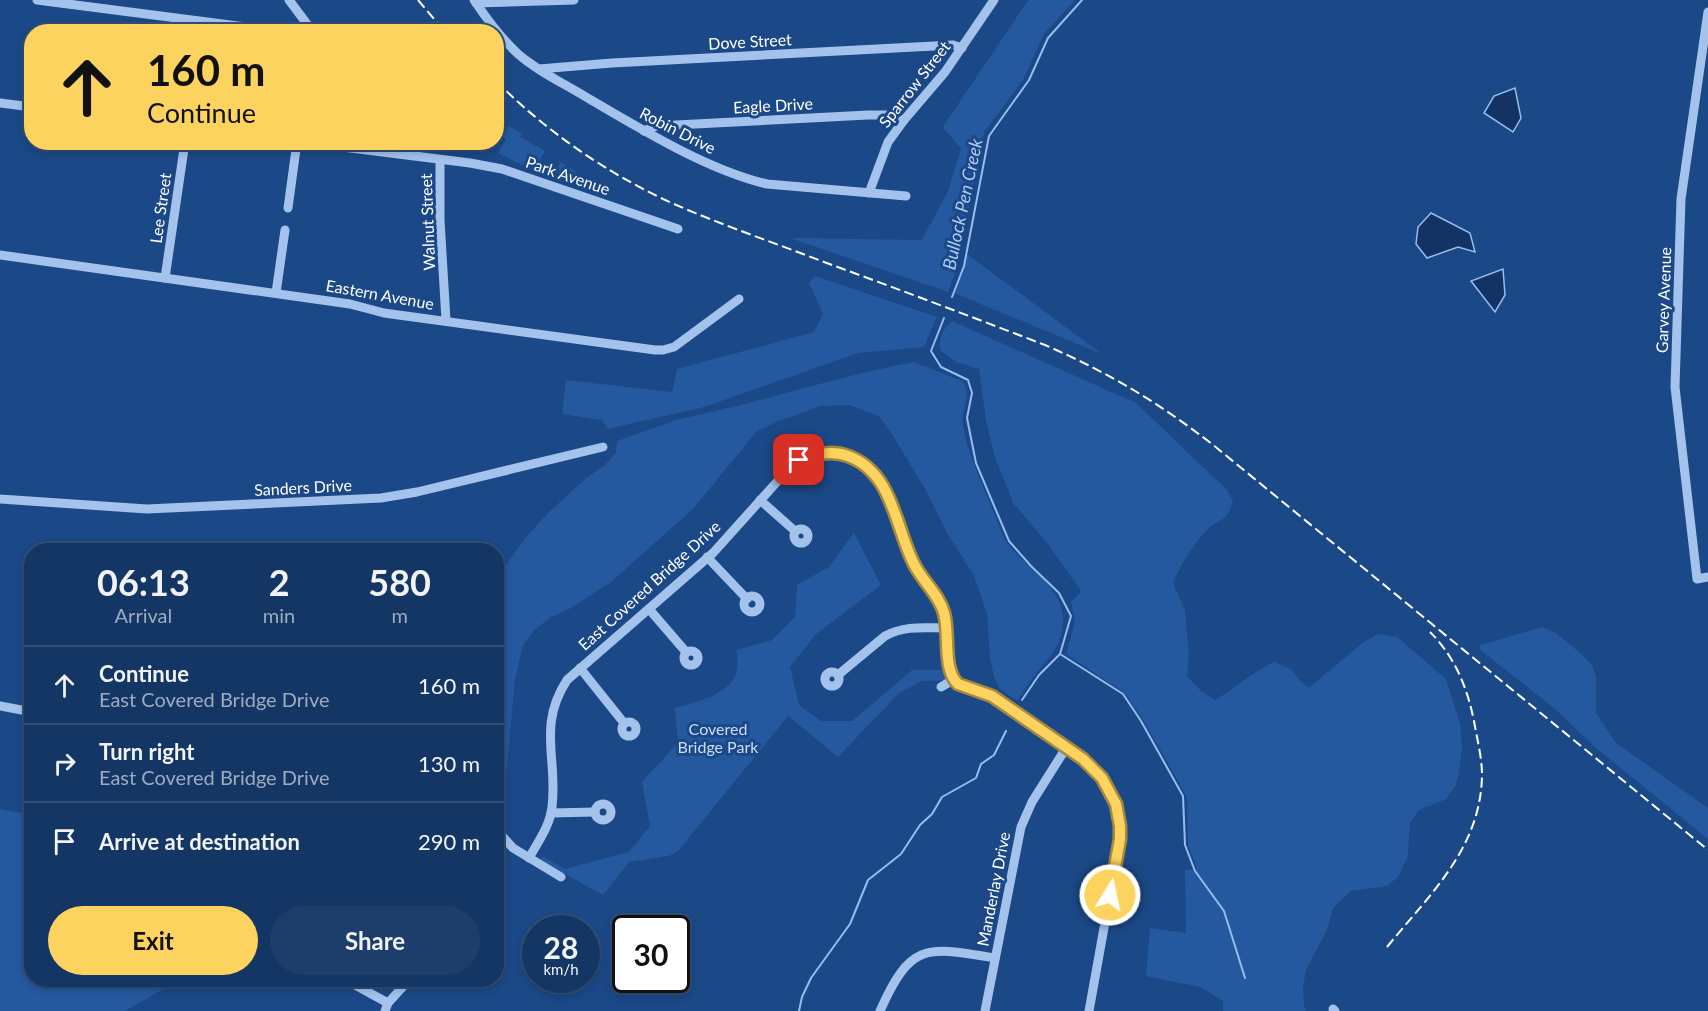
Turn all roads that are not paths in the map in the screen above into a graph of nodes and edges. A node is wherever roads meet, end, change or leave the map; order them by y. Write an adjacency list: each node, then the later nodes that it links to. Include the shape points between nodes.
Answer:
1 (37, 0): 7 (street)
2 (289, 0): 8 (street)
3 (574, 0): 5 (street)
4 (994, 0): 11 (street, Sparrow Street)
5 (475, 2): 9 (street, Robin Drive)
6 (1708, 12): 36 (street, Garvey Avenue, via 1681,199 1675,387 1697,579)
7 (223, 24)
8 (307, 24)
9 (493, 24)
10 (504, 37): 12 (street, Robin Drive)
11 (962, 48): 12 (street, Dove Street, via 953,45); 15 (street, Sparrow Street)
12 (539, 69): 16 (street, Robin Drive)
13 (0, 103): 14 (street)
14 (24, 106)
15 (904, 120): 16 (street, Eagle Drive, via 889,115 857,116 656,126); 21 (street, Sparrow Street, via 885,149)
16 (644, 131): 21 (street, Robin Drive, via 753,180)
17 (184, 150): 27 (street, Lee Street)
18 (296, 150): 23 (street)
19 (367, 150): 20 (street, Park Avenue)
20 (440, 159): 24 (street, Park Avenue, via 502,169 550,183); 30 (street, Walnut Street)
21 (869, 193): 22 (street, Robin Drive)
22 (906, 196)
23 (288, 208)
24 (678, 229)
25 (285, 230): 28 (street)
26 (0, 255): 27 (street, Eastern Avenue)
27 (165, 278): 28 (street, Eastern Avenue)
28 (276, 293): 30 (street, Eastern Avenue)
29 (739, 299): 30 (street, Eastern Avenue, via 674,347 663,350)
30 (446, 320)
31 (603, 447): 32 (street, Sanders Drive, via 381,498 147,509)
32 (0, 499)
33 (760, 500): 34 (street); 35 (street, East Covered Bridge Drive); 39 (street, East Covered Bridge Drive, via 789,468 810,456 843,454 865,464 884,488 913,562 942,608)
34 (795, 531)
35 (707, 557): 37 (street); 38 (street, East Covered Bridge Drive)
36 (1708, 577)
37 (747, 599)
38 (649, 609): 40 (street); 41 (street, East Covered Bridge Drive)
39 (947, 628): 42 (street, via 894,631); 43 (street, East Covered Bridge Drive)
40 (686, 652)
41 (580, 668): 47 (street); 50 (street, East Covered Bridge Drive, via 559,693 550,723)
42 (838, 675)
43 (953, 680): 44 (street); 48 (street, via 992,696)
44 (940, 687)
45 (0, 706): 46 (street)
46 (24, 710)
47 (624, 723)
48 (1066, 748): 54 (street, Manderlay Drive, via 1021,827); 60 (street, via 1102,778 1116,804 1120,826)
49 (595, 812): 50 (street)
50 (551, 813): 52 (street, East Covered Bridge Drive)
51 (504, 838): 52 (street)
52 (529, 858): 53 (street)
53 (561, 877)
54 (995, 958): 58 (street, via 946,950 920,955 902,971); 59 (street, Manderlay Drive)
55 (356, 987): 57 (street)
56 (403, 987): 57 (street)
57 (386, 1007)
58 (880, 1011)
59 (985, 1011)
60 (1089, 1011)

